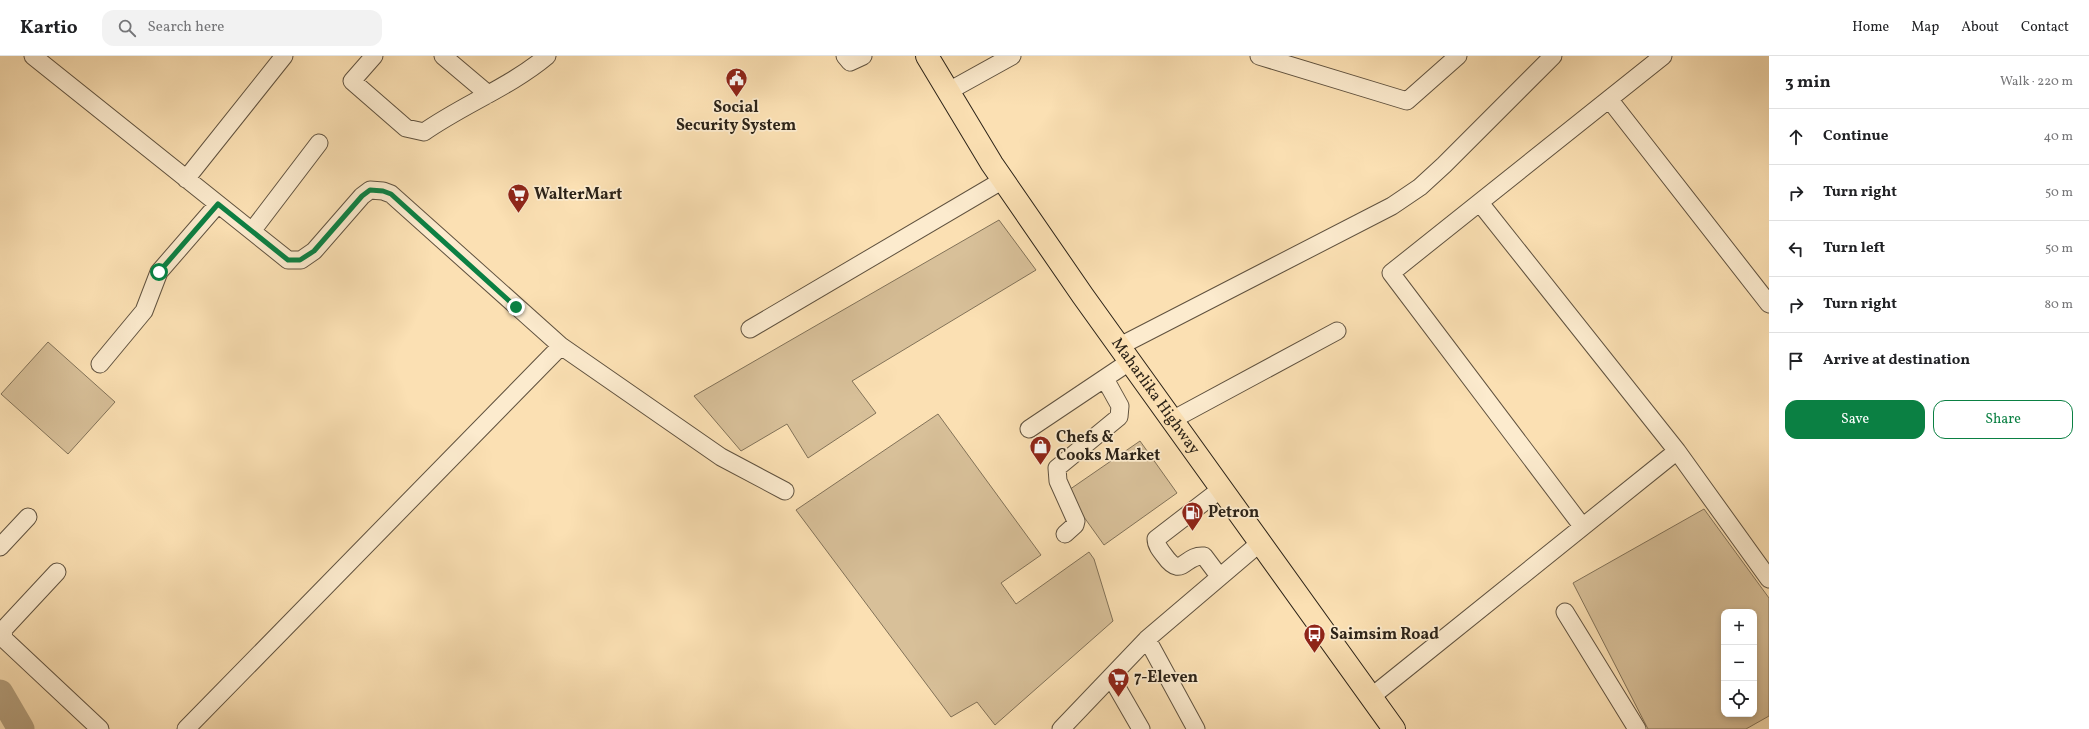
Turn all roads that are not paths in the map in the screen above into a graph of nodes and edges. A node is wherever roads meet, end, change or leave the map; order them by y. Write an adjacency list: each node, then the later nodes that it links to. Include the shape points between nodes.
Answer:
1 (33, 56): 18 (street)
2 (284, 56): 18 (street)
3 (374, 56): 15 (street, via 352,81 406,128 424,132 450,114)
4 (443, 56): 15 (street)
5 (547, 56): 15 (street, via 517,79)
6 (845, 56): 7 (street, via 850,62)
7 (863, 56)
8 (927, 56): 14 (highway, Maharlika Highway)
9 (1012, 56): 14 (street)
10 (1259, 56): 11 (street, via 1407,101)
11 (1458, 56)
12 (1553, 56): 27 (street, via 1420,187)
13 (1663, 56): 16 (street)
14 (947, 92): 19 (highway, Maharlika Highway)
15 (488, 94)
16 (1609, 99): 20 (street); 23 (street)
17 (319, 143): 22 (street)
18 (186, 179): 21 (street)
19 (1003, 180): 24 (street); 27 (highway, Maharlika Highway)
20 (1480, 203): 32 (street); 36 (street, via 1391,273)
21 (218, 204): 22 (street); 28 (street, via 159,272 144,311)
22 (252, 231): 26 (street, via 288,260 300,260 314,251 362,196 370,190 383,191 391,194)
23 (1769, 304)
24 (750, 329)
25 (1337, 331): 30 (street)
26 (561, 346): 34 (street, via 721,457); 50 (street)
27 (1124, 355): 29 (street); 30 (highway, Maharlika Highway)
28 (100, 364)
29 (1105, 379): 31 (street); 37 (street, via 1120,406 1119,417 1057,468 1058,481 1076,521)
30 (1172, 420): 33 (highway, Maharlika Highway)
31 (1029, 429)
32 (1677, 451): 36 (street); 42 (street)
33 (1221, 489): 38 (highway, Maharlika Highway); 41 (street, via 1156,538 1156,544 1171,565 1180,566 1204,556)
34 (786, 491)
35 (28, 517): 39 (street)
36 (1582, 526): 47 (street)
37 (1065, 534)
38 (1261, 542): 41 (street); 47 (highway, Maharlika Highway)
39 (0, 547)
40 (57, 572): 44 (street, via 4,630)
41 (1219, 576): 45 (street)
42 (1769, 579)
43 (1565, 612): 54 (street)
44 (2, 637): 49 (street)
45 (1147, 639): 46 (street); 52 (street)
46 (1111, 677): 48 (street); 51 (street)
47 (1371, 697): 53 (highway, Maharlika Highway)
48 (1064, 728)
49 (100, 729)
50 (186, 729)
51 (1141, 729)
52 (1196, 729)
53 (1394, 729)
54 (1637, 729)

